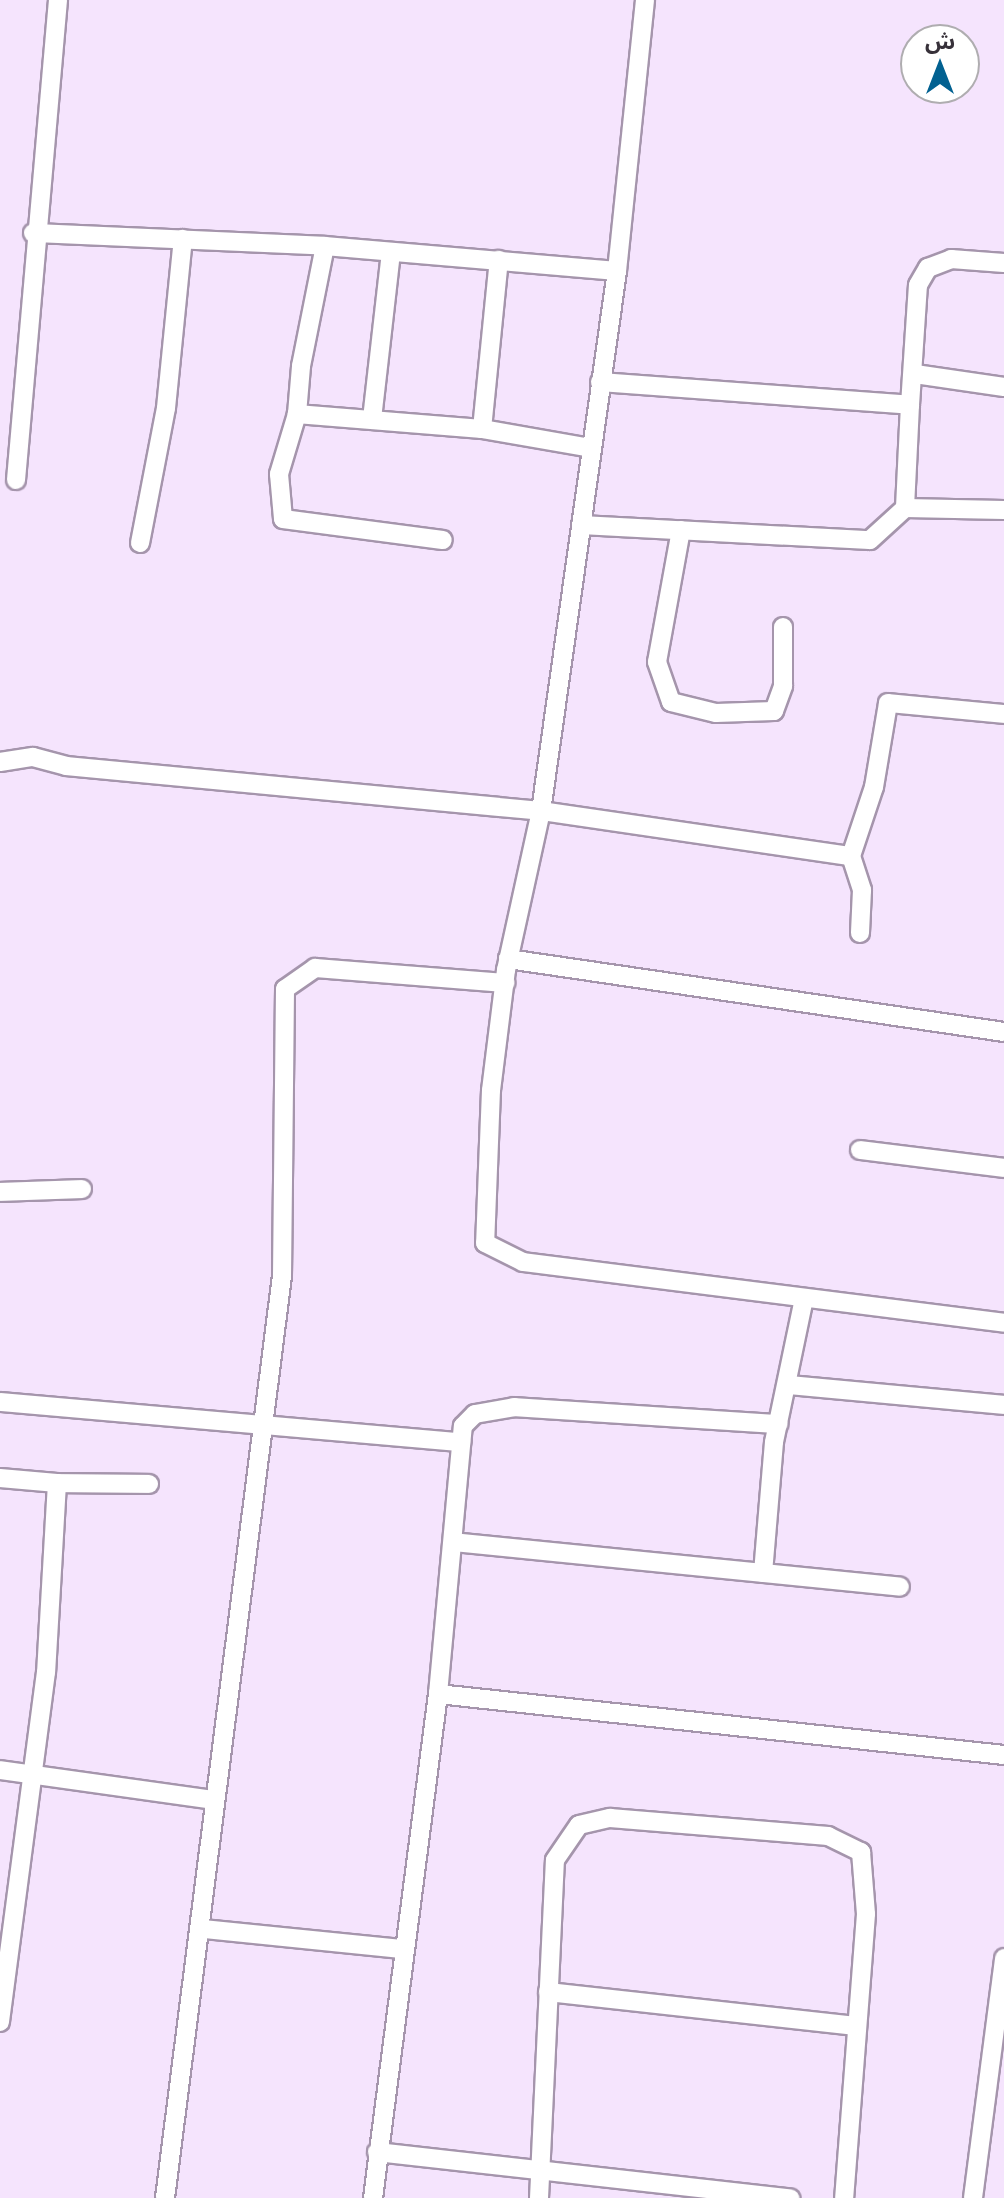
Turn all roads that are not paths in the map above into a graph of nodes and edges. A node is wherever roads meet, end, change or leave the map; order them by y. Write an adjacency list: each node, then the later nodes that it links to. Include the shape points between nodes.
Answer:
1 (58, 0): 3 (street)
2 (645, 0): 9 (street)
3 (33, 233): 4 (street); 18 (street)
4 (183, 239): 5 (street); 24 (street, via 166,408)
5 (325, 246): 6 (street); 14 (street)
6 (391, 253): 7 (street); 15 (street)
7 (499, 260): 9 (street); 16 (street)
8 (1004, 263): 10 (street, via 951,259 928,268 918,285)
9 (617, 271): 11 (street)
10 (915, 374): 12 (street); 13 (street)
11 (600, 382): 13 (street); 17 (street)
12 (1004, 387)
13 (910, 405): 19 (street)
14 (297, 414): 15 (street); 23 (street, via 279,474 283,519)
15 (372, 419): 16 (street)
16 (482, 429): 17 (street)
17 (591, 448): 21 (street)
18 (16, 480)
19 (905, 508): 20 (street); 22 (street, via 870,540)
20 (1004, 510)
21 (581, 525): 22 (street); 28 (street)
22 (681, 530): 25 (street, via 657,662 671,702 716,713 774,711 783,686)
23 (443, 540)
24 (140, 543)
25 (783, 627)
26 (1004, 714): 29 (street, via 888,703 874,787)
27 (0, 762): 28 (street, via 33,757 66,766)
28 (541, 811): 29 (street); 31 (street)
29 (851, 856): 30 (street, via 862,890)
30 (860, 933)
31 (508, 959): 32 (street); 33 (street)
32 (505, 983): 38 (street, via 481,1198 485,1243 523,1262); 44 (street, via 315,968 285,989 282,1276)
33 (1004, 1032)
34 (860, 1150): 35 (street)
35 (1004, 1168)
36 (82, 1189): 37 (street)
37 (0, 1192)
38 (803, 1303): 39 (street); 40 (street)
39 (1004, 1323)
40 (790, 1385): 42 (street); 43 (street)
41 (0, 1402): 44 (street)
42 (1004, 1405)
43 (778, 1424): 45 (street, via 514,1407 475,1414); 50 (street)
44 (264, 1427): 45 (street); 56 (street)
45 (461, 1442): 49 (street)
46 (0, 1478): 47 (street)
47 (57, 1483): 48 (street); 55 (street)
48 (149, 1484)
49 (453, 1542): 50 (street); 52 (street)
50 (763, 1573): 51 (street)
51 (900, 1587)
52 (438, 1694): 53 (street); 58 (street)
53 (1004, 1755)
54 (0, 1770): 55 (street)
55 (34, 1775): 56 (street); 61 (street)
56 (213, 1800): 57 (street)
57 (204, 1929): 58 (street); 65 (street)
58 (400, 1949): 63 (street)
59 (1004, 1958): 70 (street)
60 (548, 1992): 62 (street); 62 (street, via 555,1860 579,1825 610,1818 828,1836 861,1852 865,1868); 64 (street)
61 (0, 2022)
62 (856, 2026): 69 (street)
63 (377, 2152): 64 (street); 66 (street)
64 (542, 2168): 67 (street); 68 (street)
65 (165, 2198)
66 (373, 2198)
67 (539, 2198)
68 (790, 2198)
69 (844, 2198)
70 (973, 2198)

